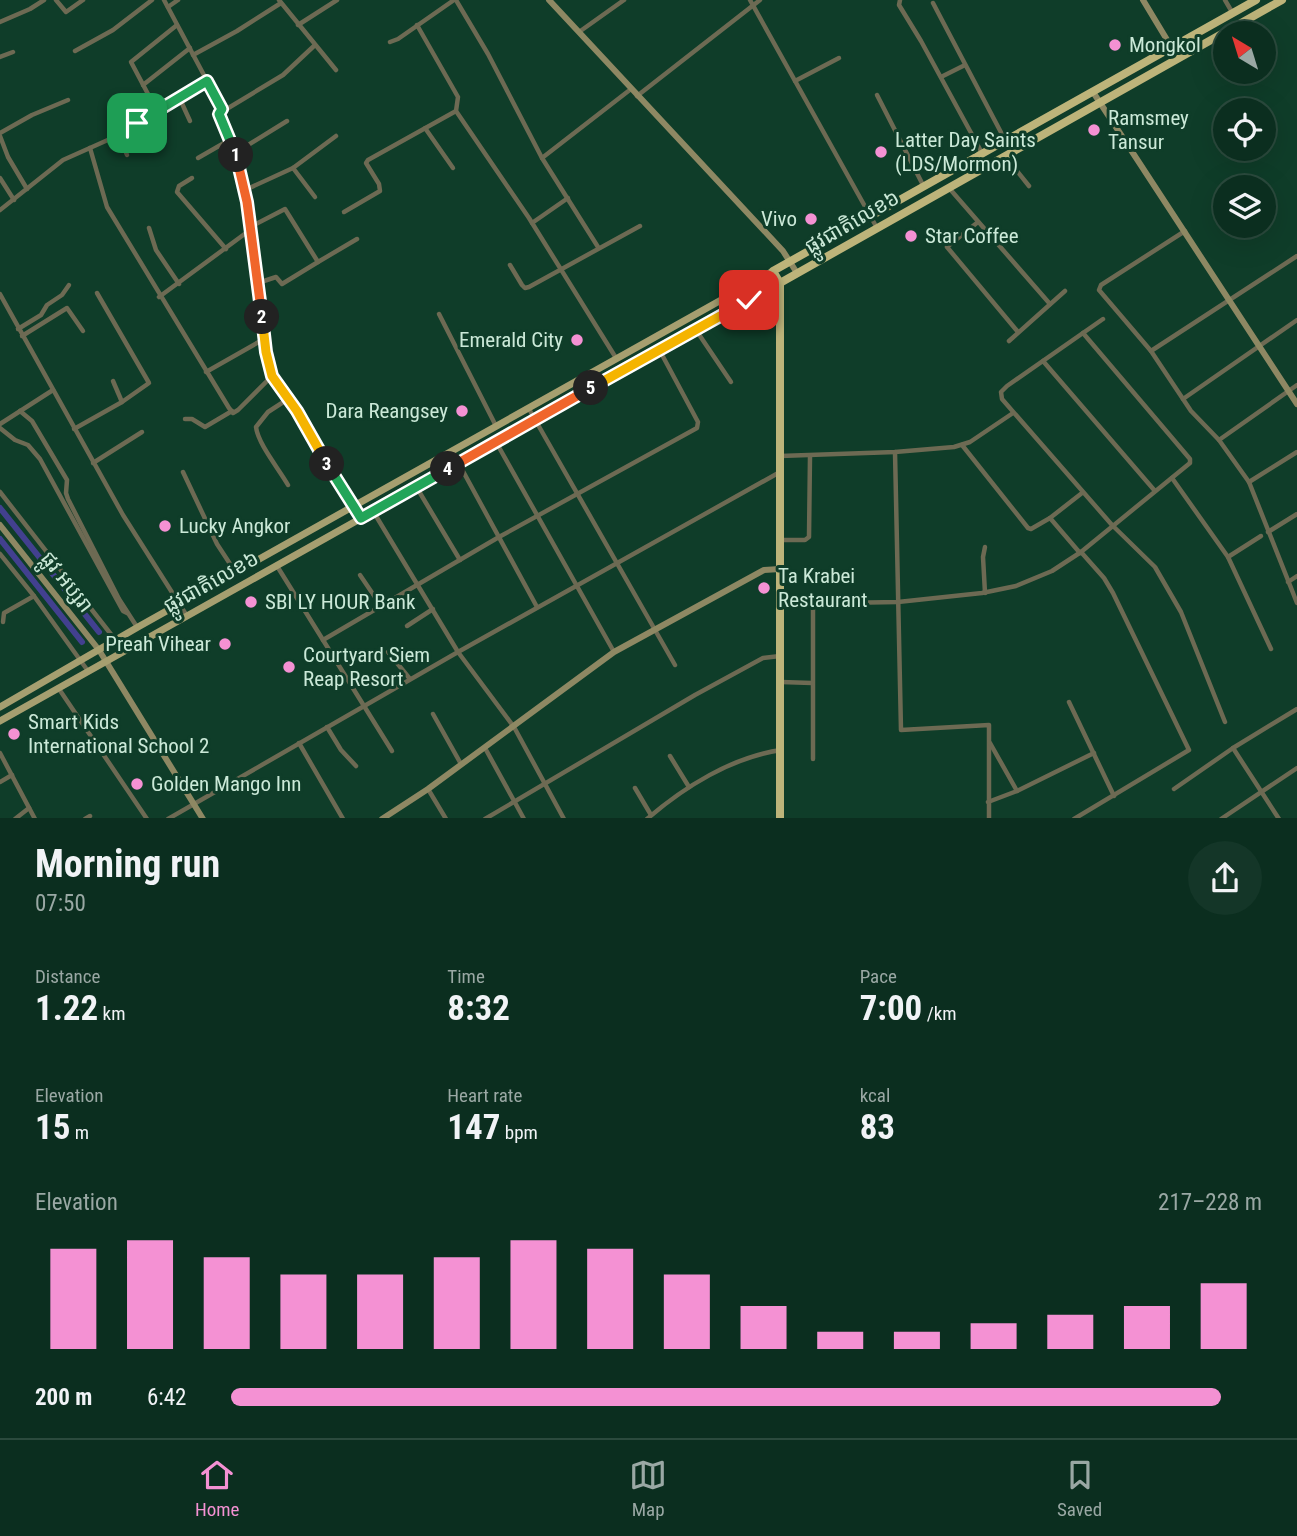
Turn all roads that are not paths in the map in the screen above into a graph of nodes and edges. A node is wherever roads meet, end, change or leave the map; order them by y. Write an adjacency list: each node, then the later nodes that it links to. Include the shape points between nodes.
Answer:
1 (43, 0): 22 (street)
2 (56, 0): 3 (street, via 66,12)
3 (83, 0)
4 (152, 0): 31 (street)
5 (164, 0): 20 (street)
6 (178, 0): 20 (street)
7 (337, 0): 23 (street)
8 (455, 0): 25 (street); 67 (street)
9 (549, 0): 26 (street)
10 (624, 0): 26 (street)
11 (760, 0): 18 (street)
12 (900, 0): 39 (street)
13 (1143, 0): 29 (street)
14 (1225, 0): 21 (street)
15 (1256, 0): 21 (highway, ផ្លូវជាតិលេខ៦)
16 (1282, 0): 36 (highway, ផ្លូវជាតិលេខ៦)
17 (280, 2): 23 (street); 33 (street, via 237,32)
18 (752, 3): 40 (street); 46 (street)
19 (933, 4): 37 (street)
20 (168, 7): 24 (street)
21 (1232, 13): 29 (highway, ផ្លូវជាតិលេខ៦)
22 (0, 22)
23 (299, 24): 28 (street)
24 (177, 25): 30 (street); 42 (street, via 132,60)
25 (417, 25): 27 (street); 51 (street, via 458,97)
26 (579, 33): 43 (street)
27 (390, 42)
28 (315, 45): 38 (street); 52 (street, via 283,75)
29 (1172, 47): 36 (street); 44 (highway, ផ្លូវជាតិលេខ៦)
30 (190, 48): 33 (street); 42 (street)
31 (75, 51)
32 (13, 52): 34 (street)
33 (193, 54): 41 (street)
34 (0, 57)
35 (839, 58): 40 (street)
36 (1178, 58): 49 (highway, ផ្លូវជាតិលេខ៦)
37 (965, 65): 39 (street); 60 (street)
38 (336, 71)
39 (941, 77): 63 (street)
40 (795, 80): 82 (street)
41 (207, 81): 47 (street); 52 (street, via 222,109)
42 (143, 85): 50 (street)
43 (631, 89): 46 (street); 67 (street)
44 (1093, 92): 49 (street); 60 (highway, ផ្លូវជាតិលេខ៦)
45 (877, 95): 73 (street)
46 (637, 96): 95 (street)
47 (179, 97): 50 (street); 53 (street)
48 (68, 100): 56 (street)
49 (1099, 103): 65 (highway, ផ្លូវជាតិលេខ៦); 89 (street)
50 (157, 111): 57 (street)
51 (456, 111): 55 (street); 84 (street)
52 (219, 114): 59 (street)
53 (190, 121)
54 (287, 121): 62 (street)
55 (425, 128): 69 (street); 81 (street, via 368,160 380,191)
56 (0, 134): 75 (street)
57 (119, 135): 61 (street); 64 (street)
58 (336, 136): 68 (street)
59 (231, 139): 62 (street); 66 (street)
60 (1005, 141): 63 (highway, ផ្លូវជាតិលេខ៦)
61 (90, 148): 75 (street, via 63,160); 107 (street, via 107,207)
62 (235, 153): 76 (street)
63 (982, 154): 73 (highway, ផ្លូវជាតិលេខ៦)
64 (127, 155)
65 (1005, 156): 72 (street); 74 (highway, ផ្លូវជាតិលេខ៦)
66 (198, 158)
67 (542, 158): 78 (street)
68 (293, 168): 76 (street); 77 (street)
69 (453, 168)
70 (0, 178): 79 (street)
71 (192, 178): 92 (street, via 177,192)
72 (1029, 186)
73 (924, 187): 82 (highway, ផ្លូវជាតិលេខ៦)
74 (949, 187): 83 (street); 88 (highway, ផ្លូវជាតិលេខ៦)
75 (27, 190): 79 (street)
76 (245, 190): 87 (street)
77 (315, 197)
78 (568, 198): 84 (street); 91 (street)
79 (14, 200): 80 (street)
80 (0, 210)
81 (344, 212)
82 (871, 216): 88 (street); 95 (highway, ផ្លូវជាតិលេខ៦)
83 (978, 222): 110 (street); 118 (street, via 947,247)
84 (533, 223): 97 (street)
85 (640, 226): 91 (street)
86 (149, 228): 102 (street, via 156,250)
87 (250, 228): 92 (street); 94 (street, via 285,209); 100 (street)
88 (877, 228): 99 (highway, ផ្លូវជាតិលេខ៦)
89 (1185, 231): 109 (street); 125 (street, via 1099,288)
90 (357, 239): 94 (street)
91 (598, 247): 97 (street)
92 (226, 249): 102 (street)
93 (1297, 256): 109 (street)
94 (318, 262): 100 (street, via 282,284 276,277)
95 (790, 262): 98 (highway, ផ្លូវជាតិលេខ៦); 99 (street)
96 (510, 265): 97 (street, via 525,288)
97 (560, 268): 126 (street)
98 (774, 271): 101 (highway); 126 (main road, ផ្លូវជាតិលេខ៦)
99 (797, 273): 101 (highway, ផ្លូវជាតិលេខ៦)
100 (258, 283): 121 (street)
101 (780, 283): 108 (main road, ផ្លូវជាតិលេខ៦); 114 (highway)
102 (179, 284): 107 (street)
103 (69, 285): 115 (street, via 41,315)
104 (1065, 291): 110 (street)
105 (97, 293): 137 (street, via 149,383)
106 (0, 294): 115 (street)
107 (159, 297): 128 (street)
108 (749, 300): 114 (highway, via 767,300 777,310); 116 (main road, ផ្លូវជាតិលេខ៦)
109 (1229, 301): 123 (street); 125 (street)
110 (1050, 304): 118 (street)
111 (439, 314): 146 (street)
112 (1103, 319): 119 (street)
113 (1297, 320): 123 (street)
114 (780, 324): 155 (highway)
115 (18, 329): 120 (street)
116 (696, 330): 124 (main road, ផ្លូវជាតិលេខ៦); 131 (street)
117 (83, 331): 120 (street, via 67,308)
118 (1018, 332): 122 (street)
119 (1083, 333): 127 (street); 161 (street, via 1190,459)
120 (22, 336): 133 (street)
121 (264, 339): 128 (street); 129 (street)
122 (1009, 341)
123 (1258, 346): 134 (street); 136 (street)
124 (659, 350): 144 (main road, ផ្លូវជាតិលេខ៦); 168 (street, via 699,426)
125 (1151, 351): 136 (street)
126 (616, 359): 139 (main road, ផ្លូវជាតិលេខ៦)
127 (1044, 361): 142 (street, via 1000,392); 165 (street)
128 (206, 372): 141 (street)
129 (272, 376): 135 (street); 141 (street, via 241,408)
130 (113, 381): 137 (street)
131 (730, 382)
132 (1297, 385): 134 (street)
133 (53, 390): 140 (street); 147 (street)
134 (1288, 391): 138 (street); 149 (street)
135 (288, 399): 163 (street, via 256,427); 169 (street)
136 (1183, 399): 149 (street)
137 (122, 402): 147 (street)
138 (1297, 404)
139 (529, 409): 144 (street); 146 (main road, ផ្លូវជាតិលេខ៦)
140 (20, 411): 145 (street); 205 (street, via 32,421 67,480 68,499)
141 (232, 411): 143 (street, via 205,426)
142 (1013, 413): 151 (street); 167 (street)
143 (185, 419)
144 (535, 420): 150 (main road, ផ្លូវជាតិលេខ៦); 168 (street)
145 (0, 426): 205 (street, via 40,459)
146 (496, 427): 152 (main road, ផ្លូវជាតិលេខ៦)
147 (74, 429): 157 (street)
148 (142, 432): 157 (street)
149 (1219, 440): 162 (street)
150 (496, 442): 158 (main road, ផ្លូវជាតិលេខ៦); 172 (street)
151 (962, 445): 153 (street); 174 (street, via 1030,530)
152 (452, 452): 158 (street); 169 (main road, ផ្លូវជាតិលេខ៦)
153 (895, 452): 156 (street); 197 (street)
154 (1297, 452): 162 (street)
155 (780, 456): 156 (street); 159 (highway)
156 (810, 456): 180 (street, via 809,537)
157 (93, 463): 201 (street)
158 (459, 463): 164 (main road, ផ្លូវជាតិលេខ៦); 179 (street)
159 (780, 471): 180 (highway); 186 (street)
160 (183, 472): 189 (street)
161 (1172, 478): 165 (street); 184 (street)
162 (1249, 482): 177 (street)
163 (288, 485)
164 (416, 487): 170 (main road, ផ្លូវជាតិលេខ៦); 185 (street)
165 (1155, 491): 176 (street)
166 (0, 492): 211 (street)
167 (1082, 493): 174 (street); 176 (street)
168 (577, 494): 172 (street); 186 (street)
169 (354, 507): 173 (street); 189 (main road, ផ្លូវជាតិលេខ៦)
170 (373, 511): 173 (main road, ផ្លូវជាតិលេខ៦); 193 (street)
171 (1297, 514): 177 (street)
172 (538, 516): 179 (street); 194 (street)
173 (361, 518): 187 (main road, ផ្លូវជាតិលេខ៦)
174 (1050, 518): 182 (street)
175 (0, 525): 214 (street, ផ្លូវ អប្សរា)
176 (1112, 525): 182 (street); 234 (street, via 1155,567 1181,612)
177 (1268, 532): 192 (street)
178 (1261, 536): 184 (street)
179 (499, 537): 185 (street); 203 (street)
180 (780, 540): 188 (highway)
181 (985, 547): 195 (street)
182 (1080, 553): 195 (street, via 1042,576); 259 (street, via 1113,593 1189,750)
183 (0, 554): 196 (street)
184 (1228, 557): 213 (street)
185 (460, 561): 193 (street)
186 (618, 563): 194 (street); 210 (street)
187 (277, 565): 206 (main road, ផ្លូវជាតិលេខ៦); 212 (street)
188 (780, 569): 199 (highway); 210 (street, via 764,570)
189 (236, 573): 201 (main road, ផ្លូវជាតិលេខ៦)
190 (360, 575): 202 (street)
191 (1297, 576): 192 (street)
192 (1288, 582): 198 (street)
193 (418, 585): 202 (street); 204 (street)
194 (577, 585): 203 (street); 218 (street)
195 (985, 593): 197 (street)
196 (34, 596): 207 (street, via 4,614); 220 (street)
197 (898, 602): 200 (street); 237 (street, via 901,730 989,725)
198 (1297, 603)
199 (780, 604): 200 (street); 219 (highway)
200 (813, 604): 226 (street)
201 (180, 605): 206 (street); 209 (main road, ផ្លូវជាតិលេខ៦)
202 (381, 606): 212 (street)
203 (537, 607): 217 (street)
204 (433, 609): 208 (street); 217 (street)
205 (128, 613): 209 (street)
206 (187, 616): 215 (main road, ផ្លូវជាតិលេខ៦)
207 (3, 622)
208 (407, 626)
209 (138, 627): 211 (main road, ផ្លូវជាតិលេខ៦)
210 (655, 630): 218 (street); 222 (street)
211 (117, 640): 214 (main road, ផ្លូវជាតិលេខ៦); 215 (street)
212 (323, 640): 229 (street)
213 (1271, 649)
214 (99, 650): 220 (main road, ផ្លូវជាតិលេខ៦); 221 (street, ផ្លូវ អប្សរា)
215 (124, 651): 221 (main road, ផ្លូវជាតិលេខ៦)
216 (388, 652): 224 (street)
217 (458, 652): 224 (street); 236 (street)
218 (614, 652): 236 (street)
219 (780, 656): 225 (highway); 252 (street, via 763,658)
220 (82, 660): 223 (street); 230 (main road, ផ្លូវជាតិលេខ៦)
221 (106, 662): 223 (main road, ផ្លូវជាតិលេខ៦); 262 (street, ផ្លូវ អប្សរា)
222 (675, 665)
223 (88, 671): 227 (main road, ផ្លូវជាតិលេខ៦)
224 (410, 680): 229 (street)
225 (781, 682): 226 (street); 241 (highway)
226 (812, 683): 246 (street)
227 (58, 688): 233 (main road, ផ្លូវជាតិលេខ៦); 267 (street)
228 (1069, 702): 244 (street)
229 (365, 705): 235 (street); 242 (street)
230 (0, 707)
231 (1297, 709): 240 (street)
232 (433, 714): 247 (street)
233 (0, 721)
234 (1225, 722)
235 (327, 727): 238 (street); 248 (street)
236 (514, 727): 239 (street); 252 (street)
237 (989, 741): 258 (street); 261 (street)
238 (299, 743): 262 (street); 270 (street)
239 (485, 748): 247 (street); 260 (street)
240 (1233, 748): 256 (street); 257 (street)
241 (781, 750): 254 (street, via 762,752); 276 (highway)
242 (393, 751)
243 (0, 753): 250 (street)
244 (1094, 753): 258 (street); 259 (street)
245 (670, 756): 254 (street)
246 (813, 759)
247 (461, 764): 255 (street)
248 (356, 766)
249 (1297, 768): 257 (street)
250 (12, 775): 251 (street); 263 (street)
251 (0, 782)
252 (545, 782): 260 (street); 275 (street)
253 (635, 788): 264 (street)
254 (690, 788): 264 (street)
255 (428, 789): 271 (street); 272 (street)
256 (1174, 789)
257 (1262, 791): 279 (street); 280 (street)
258 (1017, 792): 261 (street)
259 (1114, 796): 278 (street)
260 (514, 801): 273 (street); 274 (street)
261 (988, 802): 277 (street)
262 (194, 803): 268 (street); 269 (street, ផ្លូវ អប្សរា)
263 (29, 808): 265 (street); 266 (street)
264 (649, 817)
265 (15, 818)
266 (35, 818)
267 (147, 818)
268 (168, 818)
269 (203, 818)
270 (343, 818)
271 (382, 818)
272 (446, 818)
273 (485, 818)
274 (524, 818)
275 (564, 818)
276 (780, 818)
277 (989, 818)
278 (1074, 818)
279 (1221, 818)
280 (1279, 818)

